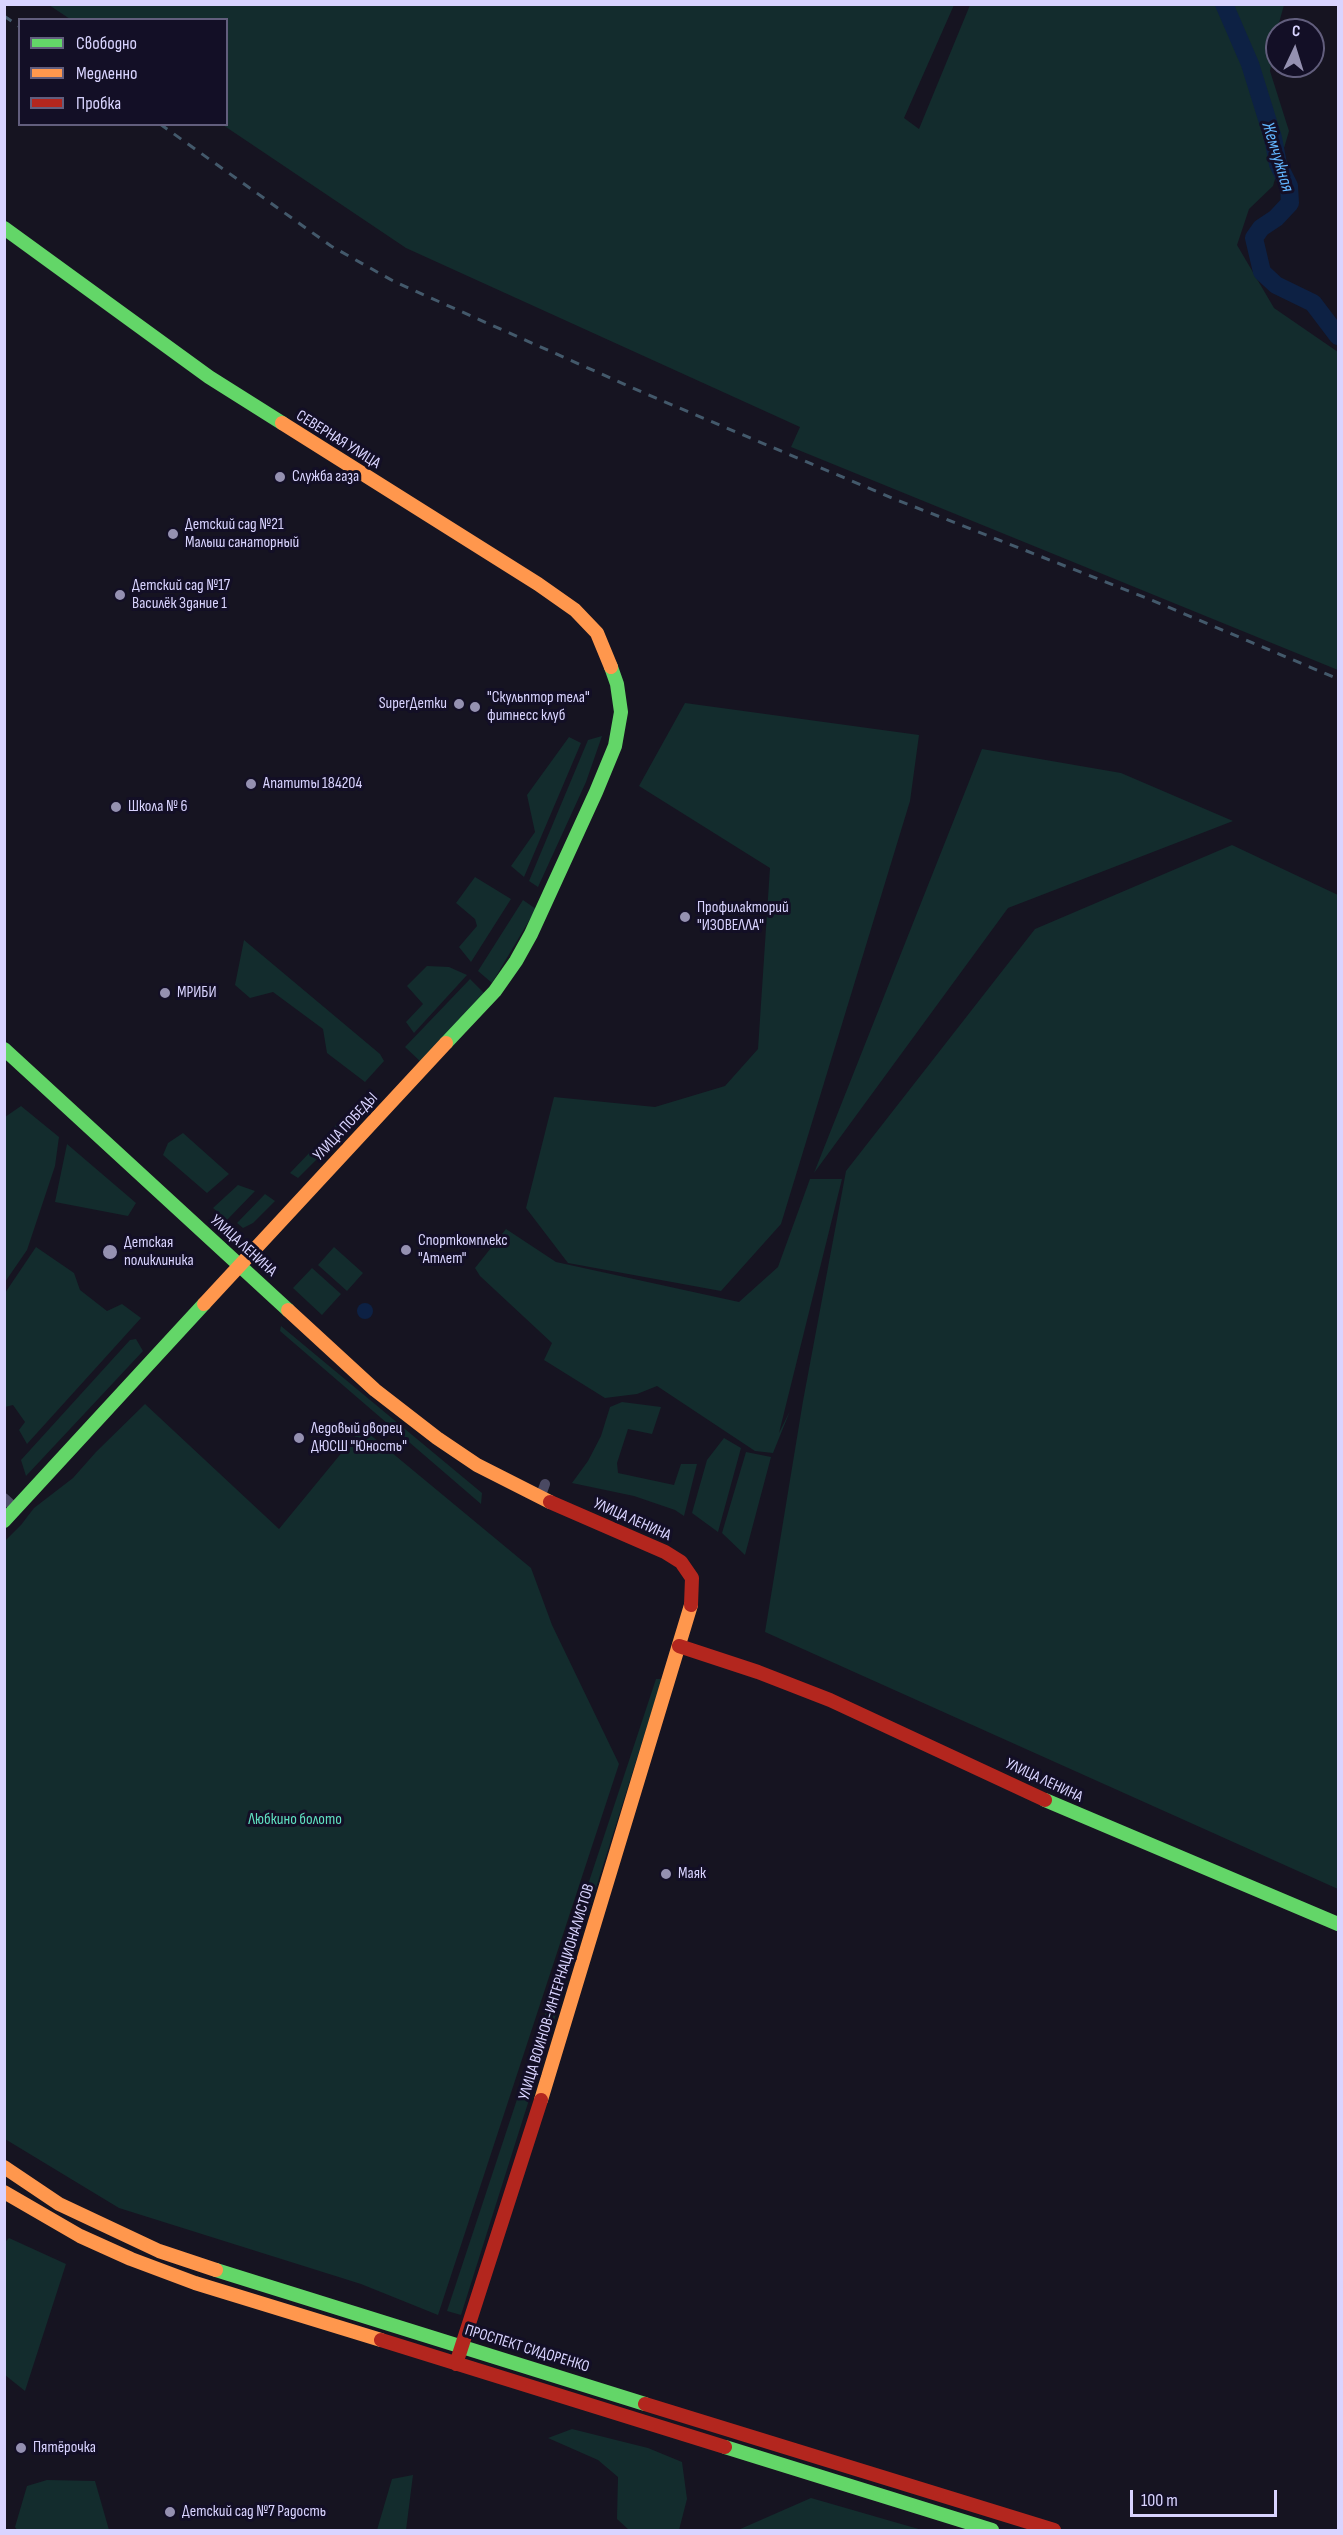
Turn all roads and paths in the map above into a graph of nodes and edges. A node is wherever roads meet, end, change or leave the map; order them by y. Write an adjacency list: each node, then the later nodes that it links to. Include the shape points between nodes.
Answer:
1 (4, 228): 2 (main road, СЕВЕРНАЯ УЛИЦА, via 209,377 575,610 597,633 612,665)
2 (620, 700): 4 (main road, УЛИЦА ПОБЕДЫ, via 619,727 611,756 516,961 478,1010)
3 (4, 1049): 4 (main road, УЛИЦА ЛЕНИНА)
4 (238, 1265): 7 (main road, УЛИЦА ЛЕНИНА, via 375,1389 437,1438 477,1465); 8 (main road, УЛИЦА ПОБЕДЫ)
5 (545, 1484): 7 (street)
6 (4, 1498): 8 (street)
7 (540, 1498): 10 (main road, УЛИЦА ЛЕНИНА, via 681,1562 692,1578 693,1589)
8 (16, 1509): 9 (main road, УЛИЦА ПОБЕДЫ)
9 (4, 1521)
10 (679, 1646): 11 (main road, УЛИЦА ЛЕНИНА, via 830,1700 1076,1814); 16 (main road, УЛИЦА ВОИНОВ-ИНТЕРНАЦИОНАЛИСТОВ)
11 (1338, 1924)
12 (4, 2167): 14 (main road, ПРОСПЕКТ СИДОРЕНКО)
13 (4, 2192): 15 (main road)
14 (86, 2219): 15 (main road); 16 (main road, ПРОСПЕКТ СИДОРЕНКО, via 159,2251)
15 (80, 2236): 17 (main road, via 195,2283)
16 (462, 2346): 17 (main road, УЛИЦА ВОИНОВ-ИНТЕРНАЦИОНАЛИСТОВ); 18 (main road, ПРОСПЕКТ СИДОРЕНКО)
17 (456, 2364): 19 (main road)
18 (722, 2427): 19 (main road); 21 (main road, ПРОСПЕКТ СИДОРЕНКО)
19 (710, 2442): 20 (main road)
20 (992, 2530)
21 (1053, 2530)

